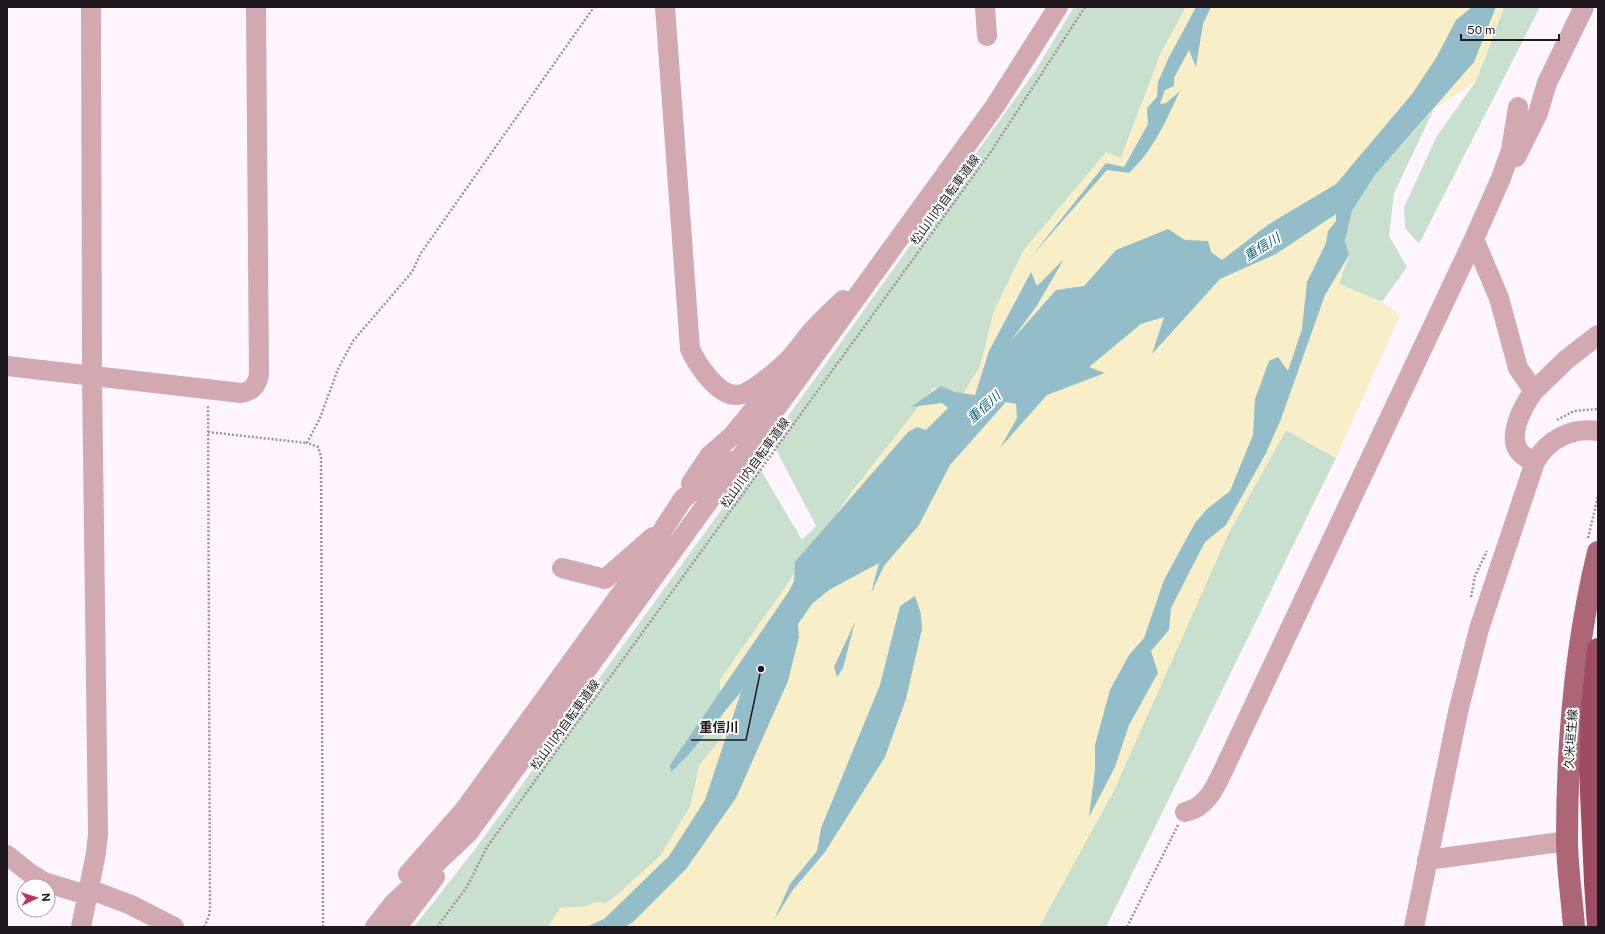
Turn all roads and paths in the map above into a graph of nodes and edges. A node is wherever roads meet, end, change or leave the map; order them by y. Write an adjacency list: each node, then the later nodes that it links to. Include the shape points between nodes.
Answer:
1 (91, 7): 17 (street)
2 (256, 7): 18 (street, via 259,375 257,384 250,391 241,393)
3 (594, 7): 22 (path, via 421,253 412,272 353,341 338,369 320,418)
4 (665, 7): 15 (street, via 690,349 696,361 720,390 737,395 754,388)
5 (985, 7): 9 (street)
6 (1058, 7): 13 (street, via 995,106)
7 (1085, 7): 45 (path, 松山川内自転車道線, via 1003,134 487,847 467,887)
8 (1584, 7): 11 (street, via 1548,83 1538,113 1521,148)
9 (987, 36)
10 (1518, 107): 11 (street, via 1512,150)
11 (1501, 178): 12 (street)
12 (1474, 239): 19 (street, via 1499,298 1518,368); 30 (street, via 1215,787 1200,806 1193,811)
13 (869, 281): 15 (street, via 848,294); 23 (street)
14 (1598, 335): 19 (street, via 1567,359)
15 (790, 358): 25 (street, via 782,376 750,416 710,455)
16 (7, 366): 17 (street)
17 (92, 376): 18 (street); 36 (street, via 98,834)
18 (208, 389): 21 (path)
19 (1534, 391): 24 (street, via 1523,405 1516,424 1515,443 1523,456)
20 (1598, 431): 24 (street, via 1588,429 1560,436 1540,453)
21 (208, 432): 22 (path); 41 (path, via 210,908)
22 (307, 444): 42 (path, via 318,447 320,456)
23 (741, 457): 25 (street, via 723,464); 31 (street)
24 (1535, 462): 35 (street, via 1479,629)
25 (683, 499): 26 (street)
26 (664, 528): 28 (street, via 605,579); 38 (street, via 651,552 465,809 405,878)
27 (1598, 552): 33 (main road, 久米垣生線, via 1580,639 1569,760)
28 (562, 568)
29 (1598, 649): 37 (highway, bridge, via 1592,707 1590,770)
30 (1185, 812)
31 (469, 832): 38 (street); 44 (street)
32 (1598, 836): 33 (main road)
33 (1567, 841): 35 (street); 47 (main road, 久米垣生線)
34 (7, 855): 36 (street, via 44,882)
35 (1427, 860): 46 (street)
36 (88, 892): 39 (street); 40 (street, via 131,905)
37 (1596, 892): 48 (highway)
38 (393, 904): 43 (street)
39 (81, 927)
40 (174, 927)
41 (204, 927)
42 (323, 927)
43 (375, 927)
44 (397, 927)
45 (437, 927)
46 (1414, 927)
47 (1574, 927)
48 (1598, 927)

